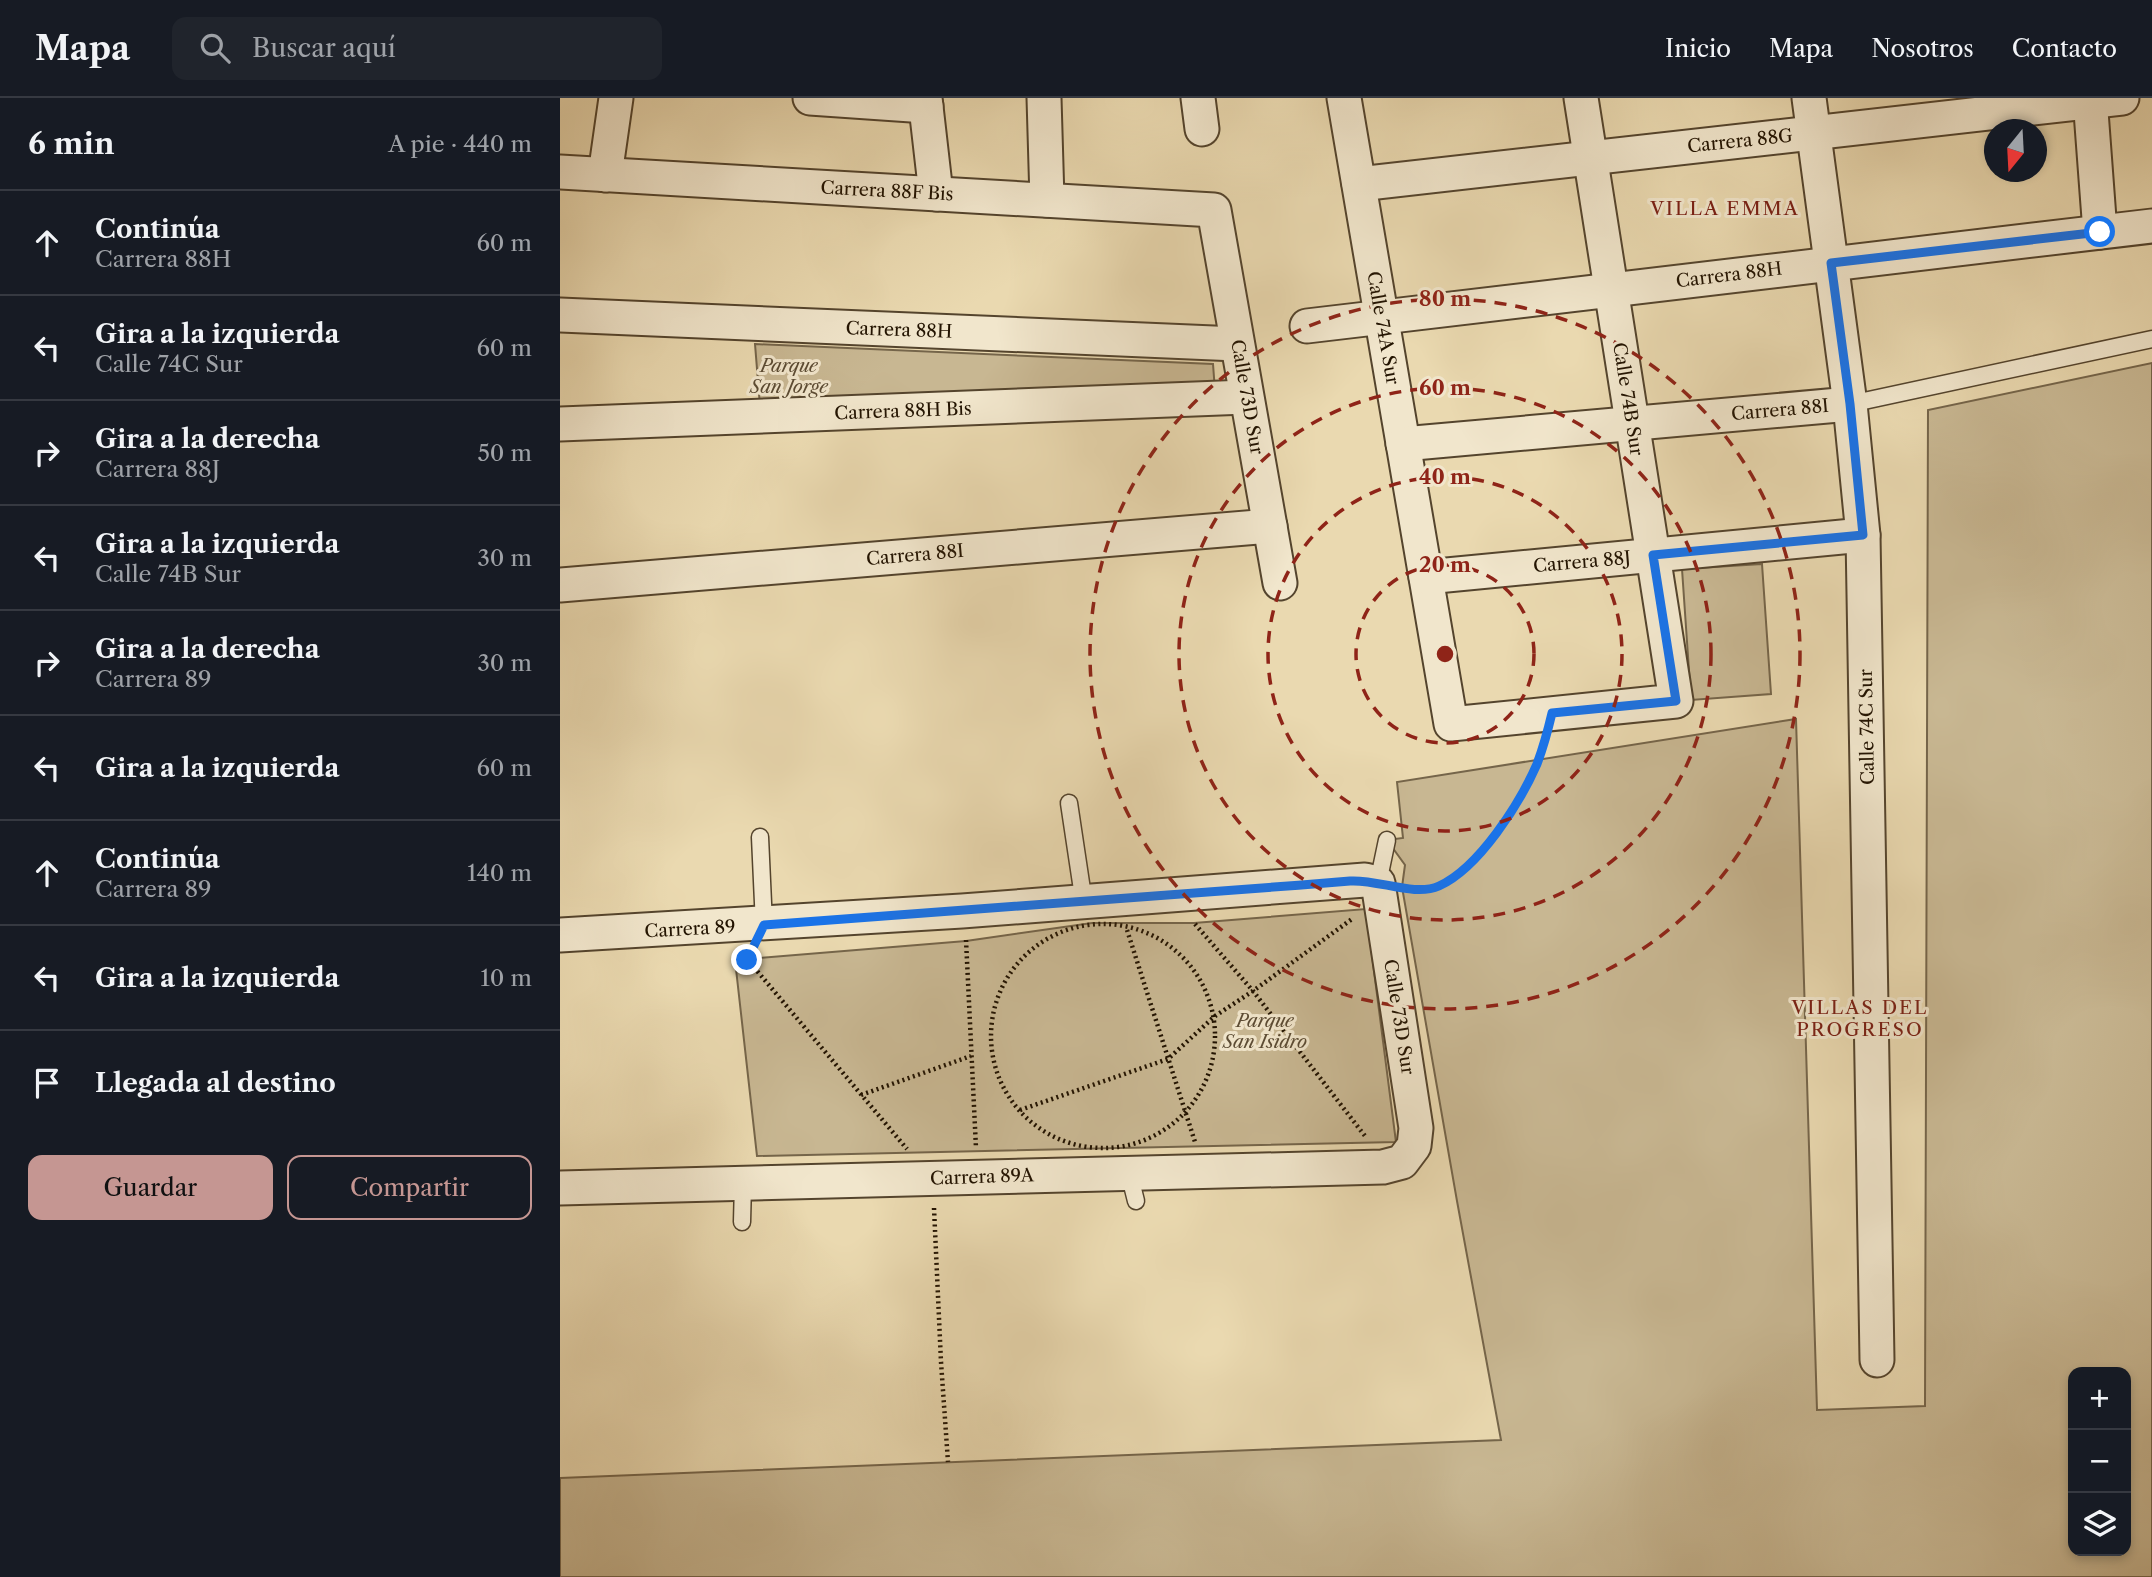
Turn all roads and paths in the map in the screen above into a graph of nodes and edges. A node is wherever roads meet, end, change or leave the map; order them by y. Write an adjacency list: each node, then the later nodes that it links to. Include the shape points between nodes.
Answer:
1 (616, 98): 12 (street)
2 (810, 98): 8 (street)
3 (1044, 98): 15 (street)
4 (1344, 98): 13 (street, Calle 74A Sur)
5 (1581, 98): 10 (street, Calle 74B Sur)
6 (1808, 98): 9 (street, Calle 74C Sur)
7 (2101, 99): 9 (street, Carrera 88G); 18 (street)
8 (926, 102): 14 (street)
9 (1813, 132): 10 (street, Carrera 88G); 19 (street, Calle 74C Sur)
10 (1591, 158): 13 (street, Carrera 88G); 20 (street, Calle 74B Sur)
11 (560, 173): 12 (street, Carrera 88F Bis)
12 (605, 175): 14 (street, Carrera 88F Bis)
13 (1359, 184): 22 (street, Calle 74A Sur)
14 (936, 194): 15 (street, Carrera 88F Bis)
15 (1047, 200): 16 (street, Carrera 88F Bis)
16 (1213, 210): 25 (street, Calle 73D Sur)
17 (2152, 226): 18 (street, Carrera 88H)
18 (2100, 232): 19 (street, Carrera 88H)
19 (1831, 263): 20 (street, Carrera 88H); 27 (street, Calle 74C Sur)
20 (1612, 289): 22 (street, Carrera 88H); 29 (street, Calle 74B Sur)
21 (560, 315): 25 (street, Carrera 88H)
22 (1381, 316): 23 (street, Carrera 88H); 30 (street, Calle 74A Sur)
23 (1307, 326)
24 (2152, 339): 27 (lane, Carrera 88I)
25 (1237, 344): 26 (street, Calle 73D Sur)
26 (1246, 397): 28 (street, Carrera 88H Bis); 31 (street, Calle 73D Sur)
27 (1850, 404): 29 (street, Carrera 88I); 32 (street, Calle 74C Sur)
28 (560, 424)
29 (1632, 424): 30 (street, Carrera 88I); 33 (street, Calle 74B Sur)
30 (1403, 444): 34 (street, Calle 74A Sur)
31 (1270, 526): 35 (street, Calle 73D Sur); 36 (street, Carrera 88I)
32 (1863, 535): 33 (street, Carrera 88J); 62 (street, Calle 74C Sur)
33 (1653, 555): 34 (street, Carrera 88J); 37 (street, Calle 74B Sur, via 1676,701)
34 (1426, 577): 37 (street, Calle 74A Sur, via 1451,724)
35 (1280, 583)
36 (560, 585)
37 (1552, 713): 41 (path, via 1524,791 1482,851 1437,887 1422,890)
38 (1069, 803): 43 (lane)
39 (760, 837): 45 (lane)
40 (1387, 840): 41 (lane)
41 (1372, 881): 42 (street, Carrera 89); 48 (path, via 1366,909); 55 (street, Calle 73D Sur, via 1416,1129 1414,1146)
42 (1177, 895): 43 (street, Carrera 89); 48 (path, via 1194,923)
43 (1084, 903): 44 (street, Carrera 89)
44 (962, 911): 45 (street, Carrera 89); 50 (path)
45 (764, 925): 47 (street, Carrera 89); 52 (path, via 747,960)
46 (1126, 925): 49 (path, via 1157,936 1184,957 1204,984); 51 (path); 53 (path, via 1092,923 1055,933 1024,954 1002,985 990,1022 992,1060 1007,1095)
47 (560, 936)
48 (1253, 991): 49 (path); 55 (path, via 1370,1143)
49 (1214, 1016): 51 (path); 54 (path, via 1215,1055 1202,1092)
50 (971, 1056): 52 (path); 57 (path)
51 (1168, 1059): 53 (path); 54 (path)
52 (862, 1095): 58 (path)
53 (1020, 1110): 54 (path, via 1032,1124 1066,1142 1104,1149 1142,1142)
54 (1185, 1112): 56 (path, via 1196,1146)
55 (1402, 1162): 56 (street, Carrera 89A, via 1383,1167)
56 (1215, 1171): 57 (street, Carrera 89A, via 1132,1187)
57 (979, 1177): 58 (street, Carrera 89A)
58 (933, 1178): 59 (street, Carrera 89A); 63 (path)
59 (743, 1184): 60 (street, Carrera 89A); 61 (lane)
60 (560, 1188)
61 (742, 1222)
62 (1877, 1360)
63 (948, 1462)

